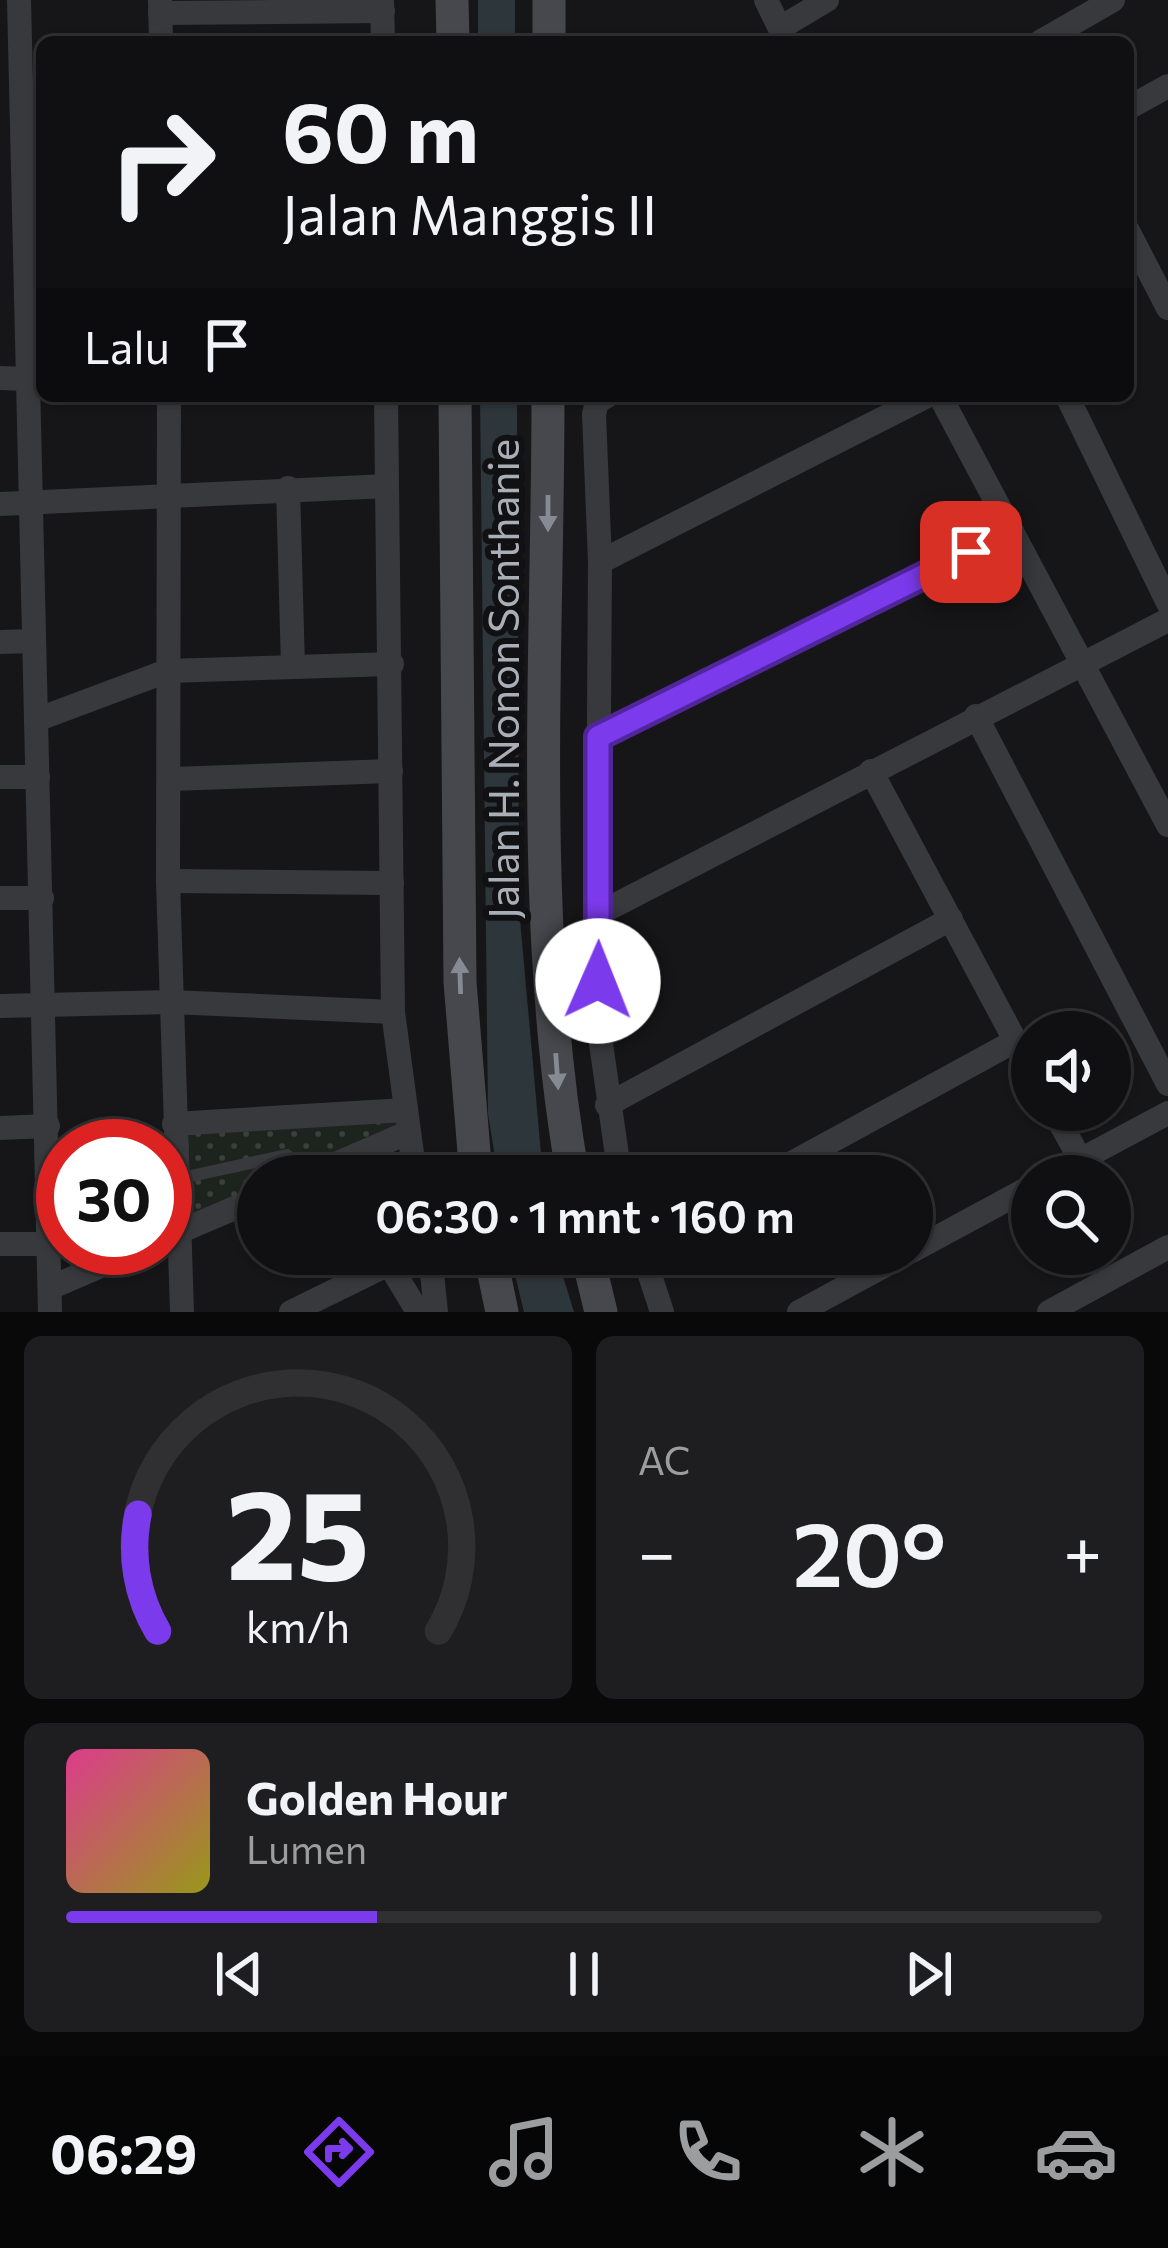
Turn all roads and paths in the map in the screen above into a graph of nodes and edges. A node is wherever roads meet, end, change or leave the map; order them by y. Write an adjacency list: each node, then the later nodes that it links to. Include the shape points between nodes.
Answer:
1 (19, 0): 17 (street)
2 (452, 0): 11 (street)
3 (549, 0): 12 (street)
4 (766, 0): 9 (street)
5 (827, 0): 9 (street)
6 (1113, 0): 13 (street)
7 (160, 6): 8 (street); 10 (street)
8 (382, 6)
9 (783, 35)
10 (161, 36)
11 (453, 36)
12 (549, 36)
13 (1050, 36)
14 (0, 80): 17 (street)
15 (1168, 86): 16 (street)
16 (1134, 105)
17 (20, 122): 18 (street)
18 (32, 150): 22 (street)
19 (1134, 243): 20 (street)
20 (1168, 308)
21 (0, 378): 22 (street)
22 (27, 379): 35 (street)
23 (169, 402): 33 (street)
24 (386, 402): 31 (street)
25 (455, 402): 78 (street, Jalan H. Nonon Sonthanie, one-way to 25, via 460,982)
26 (548, 402): 79 (street, Jalan H. Nonon Sonthanie, one-way to 79, via 547,914)
27 (597, 402): 37 (street)
28 (915, 402): 37 (street)
29 (943, 402): 36 (street)
30 (1070, 402): 38 (street)
31 (387, 486): 32 (street); 42 (street)
32 (288, 488): 33 (street); 44 (street)
33 (167, 495): 35 (street); 45 (street)
34 (0, 504): 35 (street)
35 (30, 504): 40 (street)
36 (1012, 531): 43 (street); 48 (street)
37 (600, 562): 48 (street)
38 (1168, 603)
39 (1168, 620): 43 (street)
40 (34, 641): 41 (street); 47 (street)
41 (0, 642)
42 (392, 664): 44 (street); 49 (street)
43 (1082, 664): 46 (street); 54 (street)
44 (292, 667): 45 (street)
45 (167, 671): 47 (street); 53 (street)
46 (976, 716): 50 (street); 67 (street)
47 (37, 720): 52 (street)
48 (598, 737): 59 (street)
49 (391, 771): 53 (street); 56 (street)
50 (871, 771): 59 (street); 60 (street)
51 (0, 777): 52 (street)
52 (38, 777): 58 (street)
53 (172, 779): 55 (street)
54 (1168, 825)
55 (169, 881): 56 (street); 61 (street)
56 (392, 883): 64 (street)
57 (0, 898): 58 (street)
58 (42, 898): 62 (street)
59 (599, 913): 68 (street, via 597,1016)
60 (951, 919): 65 (street); 68 (street)
61 (171, 1002): 62 (street); 64 (street); 71 (street)
62 (44, 1003): 63 (street); 70 (street)
63 (0, 1006)
64 (393, 1012): 72 (street)
65 (1011, 1033)
66 (1011, 1043): 81 (street)
67 (1168, 1084)
68 (607, 1105): 80 (street)
69 (1168, 1112): 82 (street)
70 (48, 1119)
71 (174, 1119)
72 (406, 1121): 73 (street); 76 (street); 77 (street)
73 (192, 1124)
74 (36, 1126): 75 (street)
75 (0, 1128)
76 (358, 1155)
77 (412, 1155)
78 (474, 1155)
79 (569, 1155)
80 (616, 1155)
81 (806, 1155)
82 (1089, 1155)
83 (237, 1166): 84 (lane)
84 (192, 1176)
85 (1011, 1197): 88 (street)
86 (237, 1207): 87 (street)
87 (192, 1226)
88 (933, 1239)
89 (0, 1244): 90 (street)
90 (36, 1244)
91 (1168, 1247): 110 (street)
92 (94, 1275): 101 (street)
93 (177, 1275): 102 (street)
94 (357, 1275): 103 (street)
95 (396, 1275): 104 (street)
96 (432, 1275): 105 (street)
97 (494, 1275): 106 (street)
98 (592, 1275): 107 (street)
99 (650, 1275): 108 (street)
100 (867, 1275): 109 (street)
101 (50, 1300)
102 (182, 1312)
103 (291, 1312)
104 (418, 1312)
105 (436, 1312)
106 (502, 1312)
107 (602, 1312)
108 (662, 1312)
109 (799, 1312)
110 (1049, 1312)

